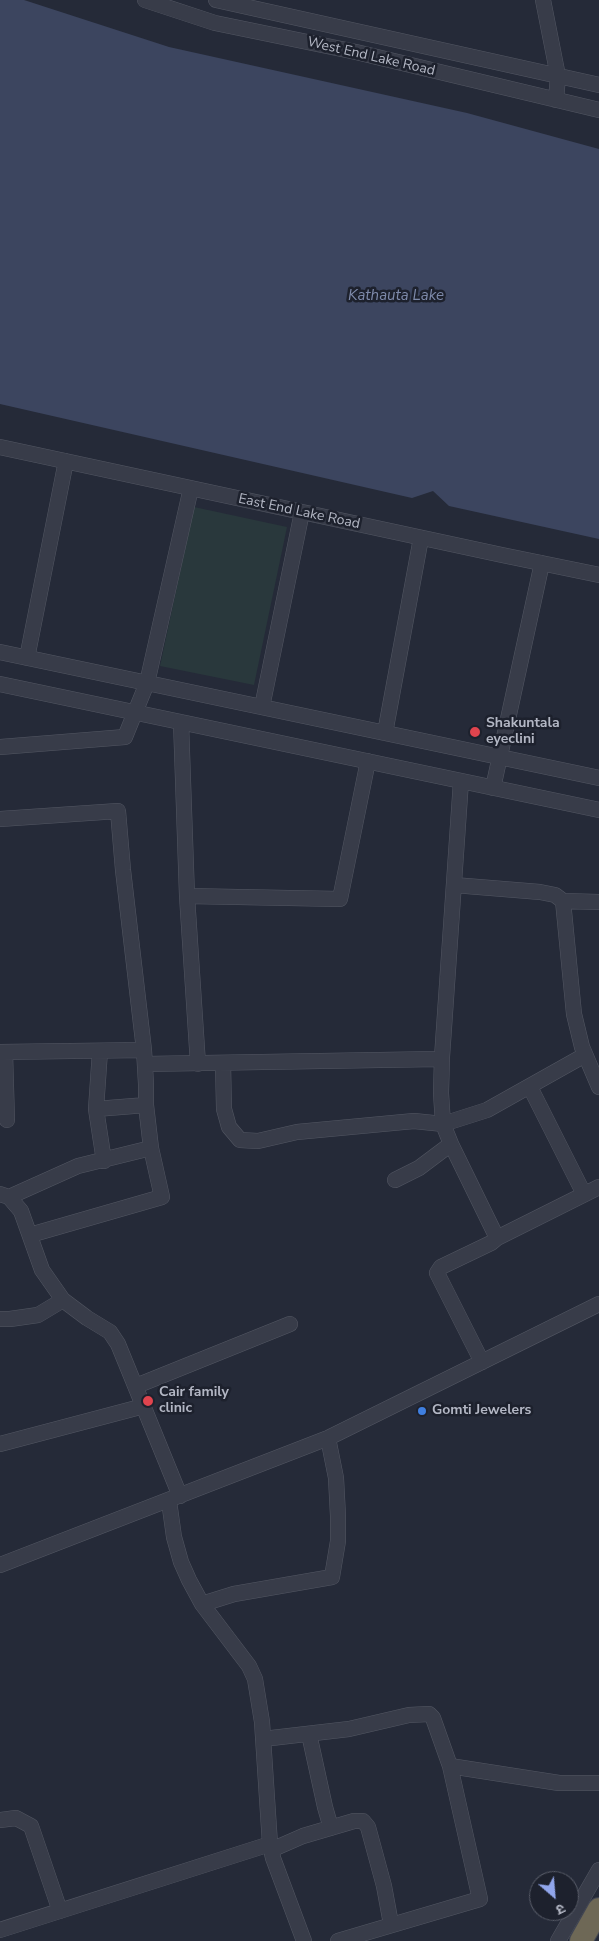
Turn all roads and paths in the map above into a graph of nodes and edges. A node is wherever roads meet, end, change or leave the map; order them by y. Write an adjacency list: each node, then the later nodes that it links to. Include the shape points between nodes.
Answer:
1 (145, 0): 6 (street, West End Lake Road, via 215,23 356,52)
2 (216, 0): 4 (street, West End Lake Road)
3 (543, 0): 4 (street)
4 (558, 76): 5 (street, West End Lake Road); 6 (street)
5 (599, 85)
6 (556, 100): 7 (street, West End Lake Road)
7 (599, 110)
8 (0, 447): 9 (street, East End Lake Road)
9 (66, 461): 10 (street, East End Lake Road); 16 (street)
10 (191, 488): 11 (street, East End Lake Road); 17 (street)
11 (302, 512): 12 (street, East End Lake Road); 19 (street)
12 (421, 538): 13 (street, East End Lake Road); 22 (street)
13 (542, 563): 14 (street, East End Lake Road); 24 (street)
14 (599, 575)
15 (0, 652): 16 (street)
16 (27, 658): 17 (street)
17 (147, 683): 19 (street); 20 (street)
18 (0, 684): 20 (street)
19 (262, 707): 22 (street)
20 (136, 712): 21 (street); 23 (street, via 125,737)
21 (180, 722): 25 (street); 32 (street)
22 (386, 733): 24 (street)
23 (0, 747)
24 (500, 757): 26 (street); 28 (street)
25 (368, 761): 27 (street); 32 (street, via 340,899)
26 (599, 778)
27 (460, 781): 28 (street); 31 (street)
28 (493, 788): 29 (street)
29 (599, 810)
30 (0, 819): 38 (street, via 118,811)
31 (454, 885): 33 (street, via 540,892 555,895); 39 (street)
32 (187, 896): 41 (street)
33 (563, 901): 34 (street); 37 (street, via 574,1014)
34 (599, 902)
35 (100, 1051): 36 (street); 38 (street); 45 (street)
36 (2, 1052): 46 (street)
37 (585, 1055): 42 (street); 43 (street)
38 (145, 1057): 41 (street); 44 (street)
39 (442, 1057): 40 (street); 47 (street)
40 (223, 1063): 41 (street); 47 (street, via 224,1109 229,1127 240,1140 258,1141 297,1132 414,1121)
41 (198, 1064)
42 (598, 1082)
43 (530, 1087): 47 (street, via 487,1110); 53 (street)
44 (146, 1105): 45 (street); 49 (street)
45 (96, 1109): 50 (street)
46 (7, 1120)
47 (443, 1124): 48 (street)
48 (451, 1144): 51 (street, via 419,1168); 56 (street)
49 (151, 1148): 50 (street); 55 (street, via 162,1197)
50 (104, 1161): 54 (street, via 78,1166)
51 (395, 1180)
52 (599, 1187): 53 (street)
53 (584, 1194): 56 (street)
54 (4, 1195): 55 (street, via 21,1211)
55 (30, 1235): 57 (street, via 42,1270)
56 (497, 1238): 61 (street, via 441,1267 437,1273)
57 (63, 1300): 59 (street, via 38,1315); 62 (street, via 110,1332)
58 (599, 1304): 61 (street)
59 (0, 1319)
60 (290, 1324): 62 (street)
61 (482, 1362): 64 (street)
62 (136, 1386): 63 (street)
63 (144, 1406): 65 (street); 66 (street)
64 (328, 1438): 66 (street); 68 (street, via 336,1478 338,1516 332,1577 234,1594)
65 (0, 1444)
66 (175, 1499): 67 (street); 68 (street, via 174,1537 181,1562)
67 (0, 1565)
68 (202, 1604): 70 (street, via 256,1679)
69 (309, 1734): 70 (street); 71 (street, via 430,1714); 74 (street)
70 (263, 1740): 75 (street)
71 (450, 1766): 72 (street, via 559,1782); 80 (street, via 480,1899)
72 (599, 1783)
73 (0, 1820): 79 (street, via 16,1818 31,1826)
74 (332, 1828): 75 (street); 80 (street, via 354,1821 363,1822 368,1827)
75 (271, 1847): 79 (street); 83 (street)
76 (599, 1870): 77 (street)
77 (591, 1904): 78 (street); 85 (street); 86 (highway)
78 (599, 1905)
79 (60, 1911): 81 (street)
80 (391, 1924): 82 (street)
81 (0, 1930)
82 (371, 1936): 84 (street)
83 (304, 1941)
84 (338, 1941)
85 (558, 1941)
86 (581, 1941)

